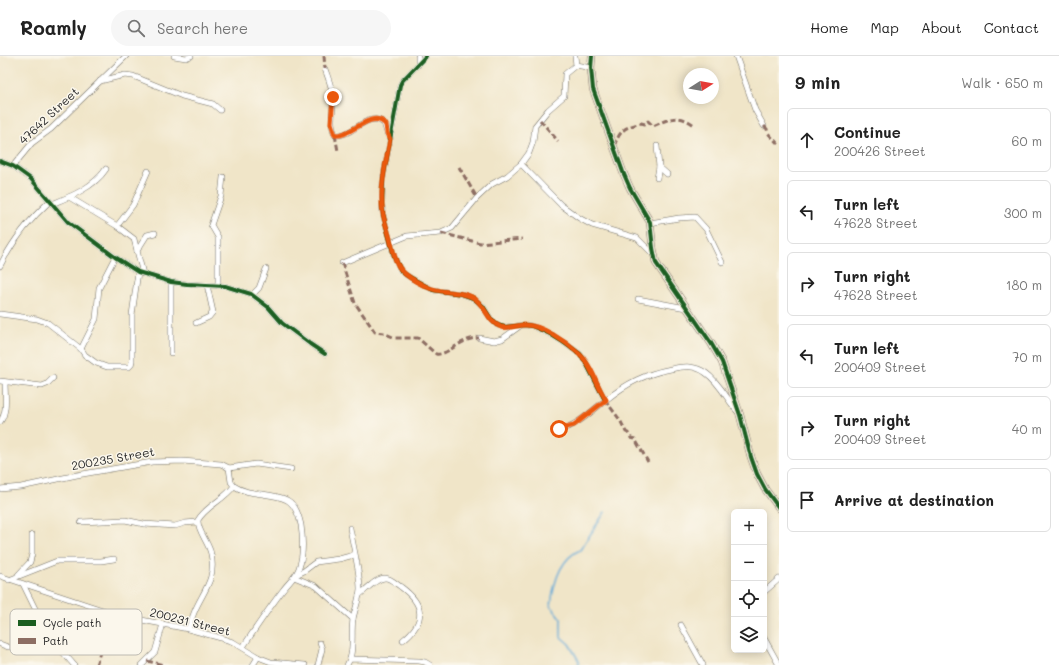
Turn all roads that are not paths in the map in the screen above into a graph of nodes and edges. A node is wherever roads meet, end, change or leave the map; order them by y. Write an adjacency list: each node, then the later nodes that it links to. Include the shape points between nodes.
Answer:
1 (126, 56): 13 (street, 47642 Street)
2 (174, 56): 3 (street)
3 (192, 56)
4 (418, 56): 9 (street)
5 (426, 56): 9 (street)
6 (575, 56): 10 (street)
7 (592, 56): 11 (street)
8 (736, 56): 15 (street, via 755,110)
9 (418, 65): 16 (street, via 400,85)
10 (576, 65): 11 (street); 19 (street, via 565,74 564,96 535,126 529,153)
11 (590, 68): 29 (street, via 593,89 623,172)
12 (325, 69): 16 (street, via 332,90 331,123 335,135 341,135 377,119 384,123)
13 (99, 82): 14 (street, via 133,76 182,96 213,104); 20 (street, 47642 Street, via 51,129 32,143)
14 (220, 110)
15 (764, 126)
16 (390, 139): 32 (street, via 383,179 382,204)
17 (657, 146): 21 (street)
18 (0, 161): 20 (street)
19 (521, 164): 32 (street, via 492,184 452,228 441,232 407,236); 34 (street, via 560,205 579,218 592,225 637,238)
20 (13, 166): 28 (street, via 31,179)
21 (659, 167): 24 (street); 26 (street)
22 (106, 169): 27 (street, via 97,180)
23 (148, 171): 30 (street, via 133,206)
24 (667, 174)
25 (223, 177): 43 (street, via 221,196 211,225 218,237)
26 (657, 178)
27 (69, 197): 28 (street); 30 (street)
28 (51, 202): 35 (street, via 68,222); 38 (street, via 26,225 12,243)
29 (650, 223): 34 (street); 37 (street, via 695,216 706,229)
30 (117, 226): 33 (street, via 134,239)
31 (155, 233): 33 (street, via 147,234)
32 (391, 242): 36 (street); 49 (street, via 398,266 406,275 433,290 473,298 483,306 497,325 506,328)
33 (138, 251): 40 (street)
34 (654, 255): 46 (street, via 656,263)
35 (115, 257): 40 (street); 51 (street, via 99,288 96,319)
36 (342, 262)
37 (722, 262)
38 (0, 266)
39 (266, 269): 44 (street)
40 (140, 273): 41 (street); 51 (street, via 132,315 130,366 107,367 91,360)
41 (171, 282): 42 (street); 52 (street)
42 (207, 285): 43 (street); 48 (street, via 213,312 210,317)
43 (218, 286): 44 (street, via 230,287)
44 (254, 296): 53 (street, via 282,323)
45 (638, 299): 46 (street)
46 (686, 308): 57 (street, via 722,362)
47 (0, 314): 51 (street, via 48,323)
48 (196, 322)
49 (521, 325): 50 (street, via 502,339 494,341); 56 (street, via 532,326 550,334 580,354)
50 (479, 338)
51 (81, 349)
52 (170, 353)
53 (325, 354)
54 (53, 378): 55 (street, via 45,385)
55 (3, 382): 58 (street, via 4,411)
56 (606, 400): 57 (street, via 641,377 687,366 699,368 709,376); 59 (street, via 574,425)
57 (740, 414): 64 (street, via 757,474)
58 (0, 422)
59 (554, 431)
60 (229, 468): 61 (street, 200235 Street, via 256,464); 62 (street); 63 (street, 200235 Street, via 221,464 152,462)
61 (291, 469)
62 (234, 486): 66 (street, via 228,494 202,514); 72 (street, via 287,500 295,507 300,518 303,548 301,563)
63 (0, 489)
64 (779, 508)
65 (81, 522): 66 (street, via 125,520 175,526)
66 (197, 522): 85 (street, via 209,545 212,571 209,585)
67 (350, 528): 69 (street)
68 (32, 535): 73 (street, via 30,562)
69 (354, 555): 72 (street, via 316,562); 78 (street, via 358,571)
70 (114, 559): 73 (street, via 57,560)
71 (0, 576): 74 (street, 200231 Street)
72 (295, 576): 81 (street, via 316,586); 91 (street)
73 (16, 577): 74 (street)
74 (9, 580): 76 (street, 200231 Street)
75 (779, 580): 77 (street)
76 (23, 584): 79 (street); 80 (street, 200231 Street)
77 (767, 590)
78 (359, 596): 81 (street); 86 (street, via 380,579 385,578 412,596 419,606 420,619)
79 (35, 609)
80 (100, 609)
81 (353, 619): 94 (street)
82 (142, 620): 83 (street, 200231 Street)
83 (163, 624): 85 (street, 200231 Street); 96 (street, via 155,652)
84 (681, 625): 102 (street)
85 (188, 629): 91 (street, 200231 Street)
86 (403, 640)
87 (320, 643): 99 (street, via 322,649)
88 (767, 643): 103 (street)
89 (0, 644): 90 (street)
90 (8, 647)
91 (243, 647): 93 (street, 200231 Street)
92 (64, 655): 95 (street)
93 (258, 657): 97 (street); 98 (street, 200231 Street, via 271,662)
94 (350, 659): 100 (street); 101 (street, via 419,661)
95 (74, 665)
96 (142, 665)
97 (253, 665)
98 (305, 665)
99 (318, 665)
100 (347, 665)
101 (430, 665)
102 (703, 665)
103 (779, 665)

